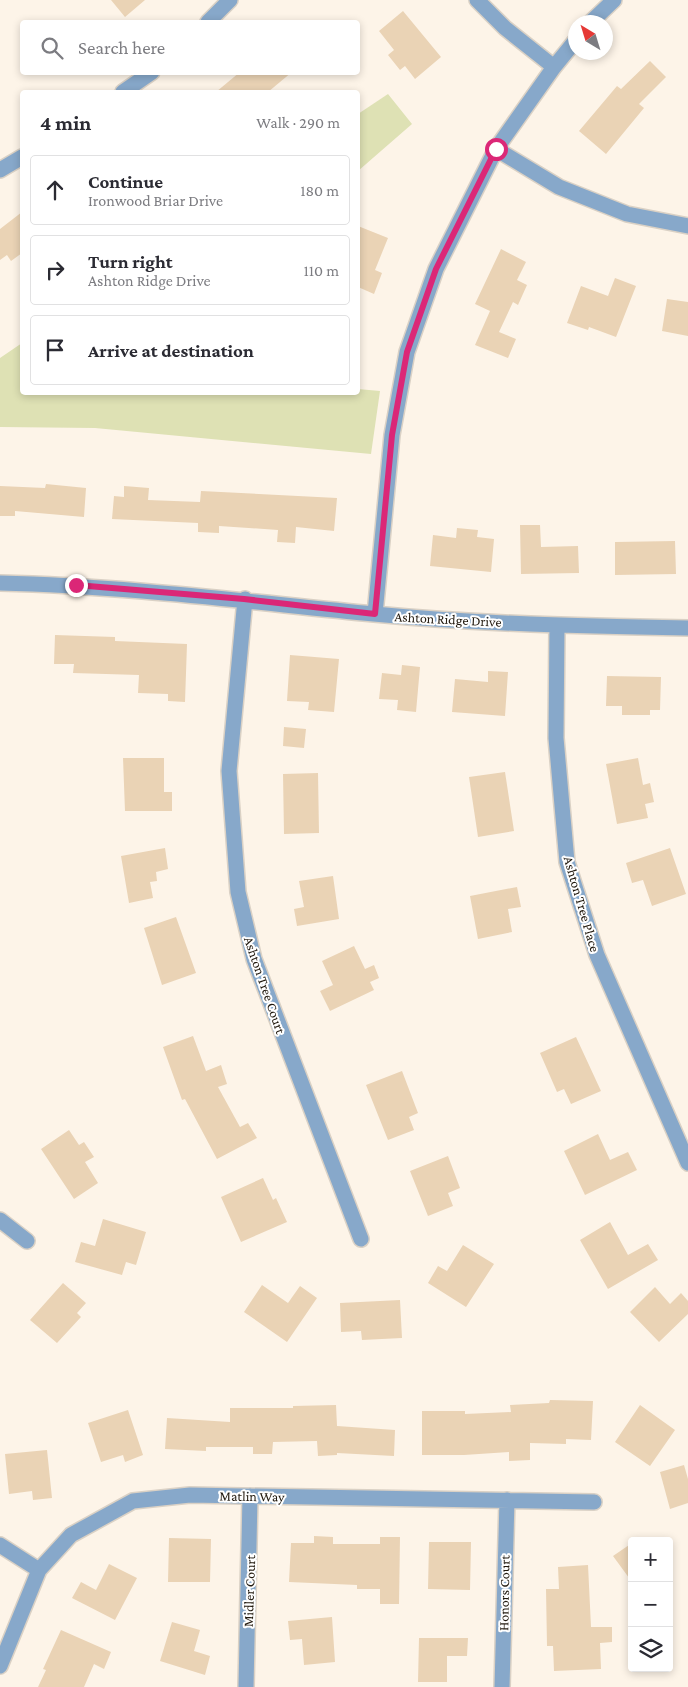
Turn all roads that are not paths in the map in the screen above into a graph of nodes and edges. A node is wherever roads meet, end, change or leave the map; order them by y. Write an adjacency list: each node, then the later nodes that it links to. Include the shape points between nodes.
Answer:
1 (230, 0): 5 (street)
2 (477, 0): 7 (street, via 505,28)
3 (614, 0): 4 (street)
4 (598, 15)
5 (210, 20)
6 (568, 50): 7 (street)
7 (554, 67): 10 (street)
8 (148, 75): 9 (street)
9 (126, 90)
10 (496, 149): 13 (street, via 559,187 626,214); 16 (street, via 436,269 407,352 392,435)
11 (20, 158): 12 (street)
12 (0, 170)
13 (688, 226)
14 (0, 583): 15 (street, Ashton Ridge Drive, via 76,585)
15 (244, 599): 16 (street, Ashton Ridge Drive); 21 (street, Ashton Tree Court, via 229,771 238,892 254,959)
16 (375, 614): 17 (street, Ashton Ridge Drive)
17 (557, 625): 18 (street, Ashton Ridge Drive); 19 (street, Ashton Tree Place, via 556,738 567,862 596,955)
18 (688, 628)
19 (688, 1163)
20 (0, 1220): 22 (street)
21 (361, 1238)
22 (27, 1241)
23 (250, 1496): 24 (street, Matlin Way); 27 (street, Matlin Way, via 190,1495 133,1501 71,1535); 29 (street, Midler Court)
24 (507, 1500): 25 (street, Matlin Way); 30 (street, Honors Court)
25 (594, 1502)
26 (0, 1545): 27 (street)
27 (39, 1570): 28 (street, Matlin Way)
28 (0, 1666)
29 (246, 1687)
30 (502, 1687)

